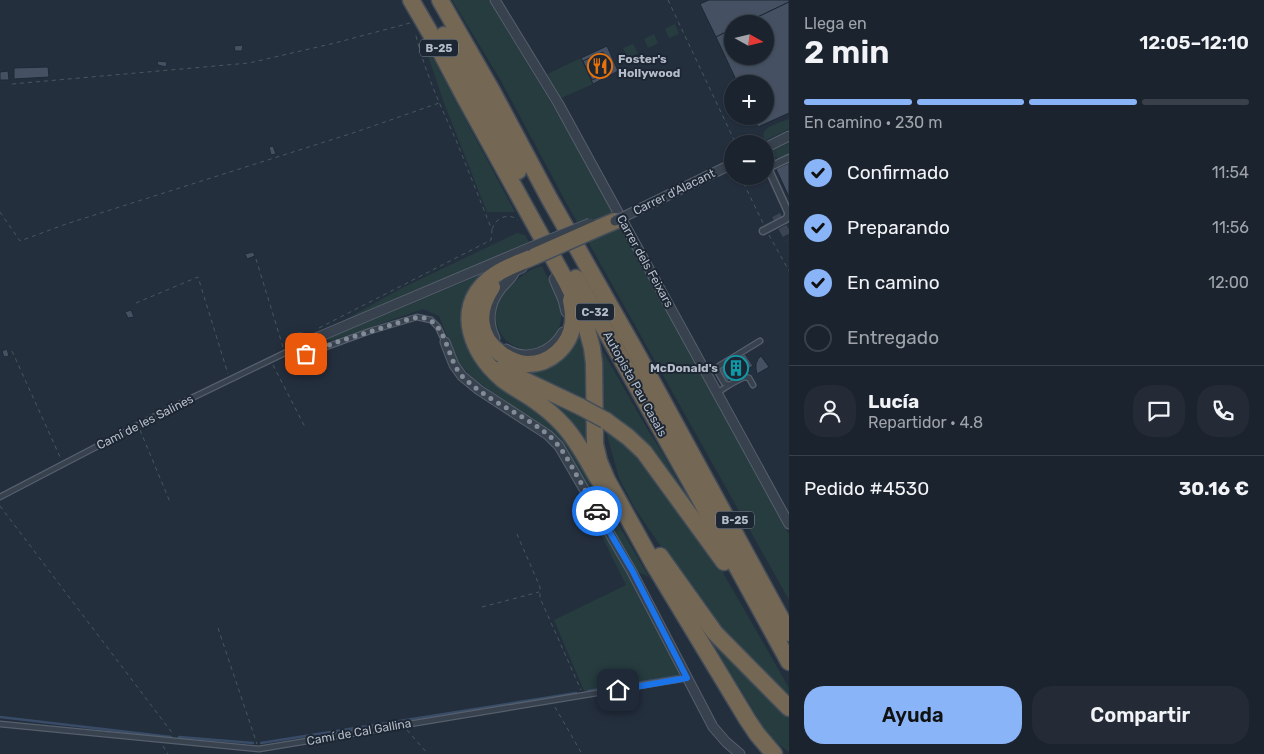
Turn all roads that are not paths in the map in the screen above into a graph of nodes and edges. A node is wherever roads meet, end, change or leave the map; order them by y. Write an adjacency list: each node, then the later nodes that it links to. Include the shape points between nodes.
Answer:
1 (411, 0): 13 (highway, B-25)
2 (424, 0): 27 (highway, Autopista Pau Casals / C-32)
3 (440, 0): 23 (highway, Autopista Pau Casals / C-32)
4 (495, 0): 21 (street, Carrer dels Feixars, via 558,103)
5 (789, 136): 6 (street)
6 (774, 143)
7 (789, 158): 10 (street, via 768,168 788,216)
8 (724, 168): 9 (street, Carrer d'Alacant, bridge)
9 (615, 221): 11 (highway, bridge)
10 (763, 231)
11 (535, 255): 12 (street); 16 (street); 18 (highway, via 496,274 479,289 471,304 470,316)
12 (515, 271): 13 (highway, via 492,288 484,302 481,312 483,331 492,348 508,360 526,364 558,354 568,341 573,312)
13 (560, 281): 22 (highway, B-25, via 584,318 592,348 594,380)
14 (445, 342): 16 (lane, via 431,320 418,317 318,350); 31 (street, via 462,376 559,446 632,570)
15 (760, 342): 19 (lane, via 716,369 724,383)
16 (312, 343): 17 (lane, via 302,356); 17 (lane, via 304,336 297,336 290,343)
17 (291, 350): 24 (lane, Camí de les Salines)
18 (479, 353): 22 (highway, via 503,370); 29 (highway, via 502,379 536,401 571,435 664,589)
19 (729, 385): 20 (lane, via 744,377 749,378); 21 (lane)
20 (753, 385)
21 (716, 393): 25 (street, Carrer dels Feixars)
22 (588, 404): 27 (highway, bridge, via 644,452); 29 (highway, B-25, via 599,461 607,480); 32 (highway, via 614,480 654,547 715,633)
23 (678, 429): 26 (highway, B-25, via 712,480); 28 (highway, Autopista Pau Casals / C-32)
24 (0, 497)
25 (789, 524)
26 (789, 613)
27 (768, 623): 30 (highway, Autopista Pau Casals / C-32)
28 (789, 633)
29 (697, 636): 35 (highway, B-25, via 747,719)
30 (789, 662)
31 (687, 678): 33 (lane, Camí de Cal Gallina, via 259,749); 34 (street, via 713,727)
32 (789, 708)
33 (0, 724)
34 (740, 754)
35 (774, 754)

